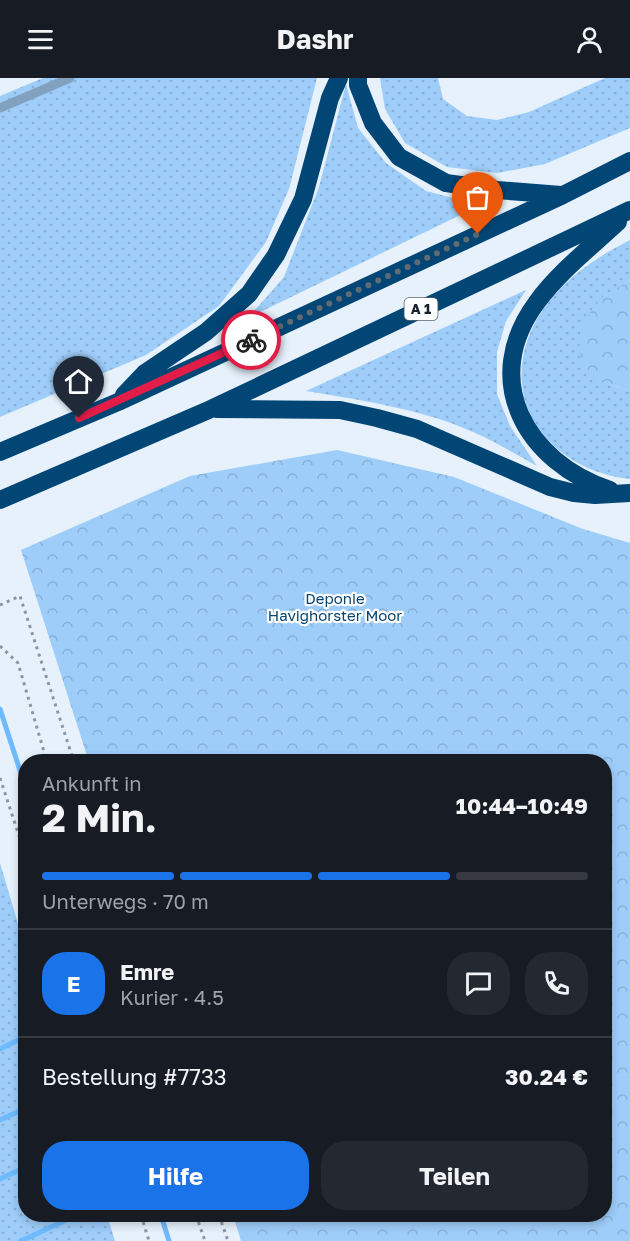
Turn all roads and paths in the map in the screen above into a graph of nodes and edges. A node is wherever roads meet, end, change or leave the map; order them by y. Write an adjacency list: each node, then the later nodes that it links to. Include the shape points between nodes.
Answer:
1 (70, 78): 4 (lane)
2 (339, 78): 8 (highway, via 303,199 276,255 249,294 206,332 145,373)
3 (358, 78): 6 (highway, via 373,123 399,157 446,183)
4 (0, 108)
5 (630, 161): 6 (highway)
6 (563, 195): 8 (highway)
7 (630, 210): 9 (highway, A 1); 11 (highway, via 537,301 516,341 511,369 511,388 523,424 548,455 584,480)
8 (118, 402): 10 (highway)
9 (211, 408): 11 (highway, via 340,410 417,429 550,487 595,495); 12 (highway, A 1)
10 (0, 453)
11 (625, 493)
12 (0, 500)
13 (0, 605): 16 (path, via 20,596)
14 (0, 646): 15 (path, via 18,663)
15 (45, 754)
16 (71, 754)
17 (0, 778): 18 (path)
18 (18, 833)
19 (143, 1222): 22 (path)
20 (198, 1222): 23 (path)
21 (221, 1222): 24 (path)
22 (149, 1241)
23 (205, 1241)
24 (228, 1241)

